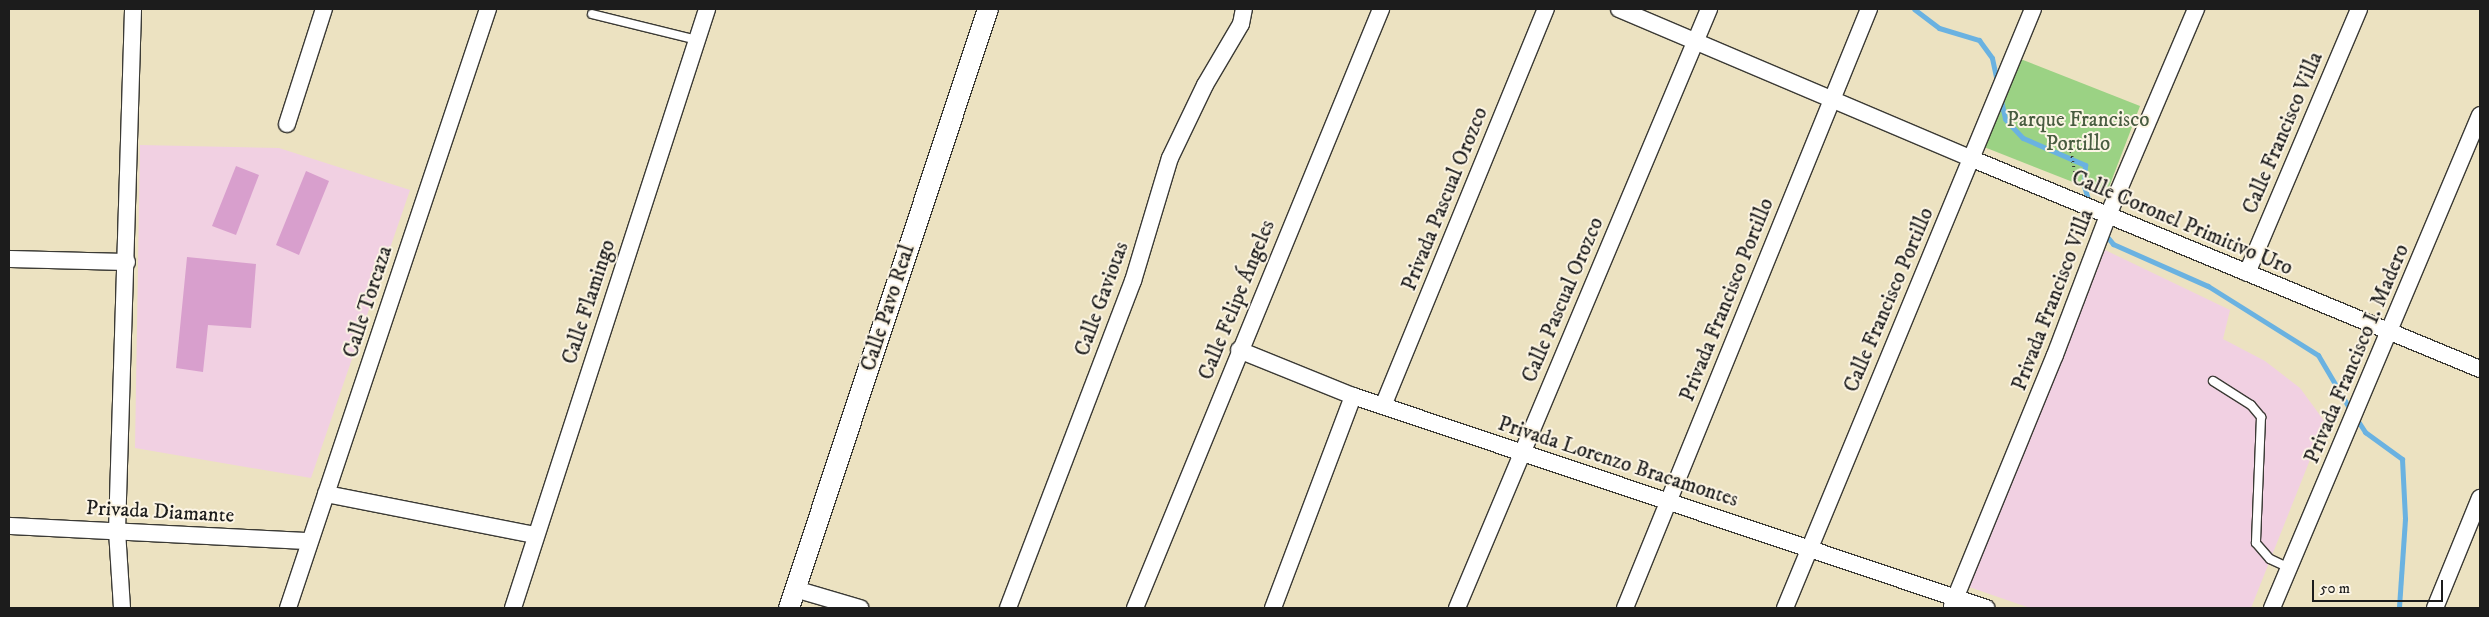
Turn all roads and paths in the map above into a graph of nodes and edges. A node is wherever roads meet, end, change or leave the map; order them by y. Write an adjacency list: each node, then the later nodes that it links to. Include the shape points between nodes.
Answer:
1 (132, 9): 26 (street)
2 (324, 9): 20 (street)
3 (488, 9): 35 (street, Calle Torcaza)
4 (707, 9): 16 (street, Calle Flamingo)
5 (988, 9): 44 (street, Calle Pavo Real)
6 (1244, 9): 51 (street, Calle Gaviotas, via 1241,24 1205,85 1170,158 1133,281)
7 (1381, 9): 29 (street, Calle Felipe Ángeles)
8 (1546, 9): 33 (street, Privada Pascual Orozco)
9 (1619, 9): 17 (street, Calle Coronel Primitivo Uro)
10 (1709, 9): 17 (street, Calle Pascual Orozco)
11 (1869, 9): 18 (street, Privada Francisco Portillo)
12 (2033, 9): 22 (street, Calle Francisco Portillo)
13 (2196, 9): 24 (street, Privada Francisco Villa)
14 (2359, 9): 27 (street, Calle Francisco Villa)
15 (592, 14): 16 (lane)
16 (697, 40): 40 (street, Calle Flamingo)
17 (1695, 41): 18 (street, Calle Coronel Primitivo Uro); 34 (street, Calle Pascual Orozco)
18 (1831, 99): 22 (street, Calle Coronel Primitivo Uro); 37 (street, Privada Francisco Portillo)
19 (2480, 115): 28 (street, Privada Francisco I. Madero)
20 (287, 124)
21 (2063, 142): 23 (path, via 2071,152)
22 (1970, 158): 23 (street, Calle Coronel Primitivo Uro); 42 (street, Calle Francisco Portillo)
23 (2079, 202): 24 (street, Calle Coronel Primitivo Uro)
24 (2109, 213): 27 (street, Calle Coronel Primitivo Uro); 45 (street, Privada Francisco Villa)
25 (9, 259): 26 (street)
26 (127, 262): 39 (street)
27 (2247, 273): 28 (street, Calle Coronel Primitivo Uro)
28 (2390, 333): 30 (street, Calle Coronel Primitivo Uro); 43 (street, Privada Francisco I. Madero)
29 (1239, 350): 32 (street, Privada Lorenzo Bracamontes); 52 (street, Calle Felipe Ángeles)
30 (2480, 369)
31 (2213, 381): 43 (lane, via 2251,405 2261,417 2256,543 2270,559)
32 (1353, 396): 33 (street, Privada Lorenzo Bracamontes); 53 (street)
33 (1382, 406): 34 (street, Privada Lorenzo Bracamontes)
34 (1521, 453): 37 (street, Privada Lorenzo Bracamontes); 54 (street, Calle Pascual Orozco)
35 (326, 494): 40 (street); 41 (street, Calle Torcaza)
36 (2480, 498): 59 (street)
37 (1669, 501): 42 (street, Privada Lorenzo Bracamontes); 55 (street, Privada Francisco Portillo)
38 (9, 526): 39 (street, Privada Diamante)
39 (117, 531): 41 (street, Privada Diamante); 46 (street)
40 (535, 535): 48 (street, Calle Flamingo)
41 (308, 541): 47 (street, Calle Torcaza)
42 (1808, 549): 45 (street, Privada Lorenzo Bracamontes); 56 (street, Calle Francisco Portillo)
43 (2289, 568): 58 (street, Privada Francisco I. Madero)
44 (795, 589): 49 (street, Calle Pavo Real); 50 (street)
45 (1954, 603): 57 (street, Privada Lorenzo Bracamontes)
46 (122, 608)
47 (288, 608)
48 (512, 608)
49 (789, 608)
50 (860, 608)
51 (1008, 608)
52 (1135, 608)
53 (1273, 608)
54 (1457, 608)
55 (1625, 608)
56 (1785, 608)
57 (1986, 608)
58 (2272, 608)
59 (2435, 608)

